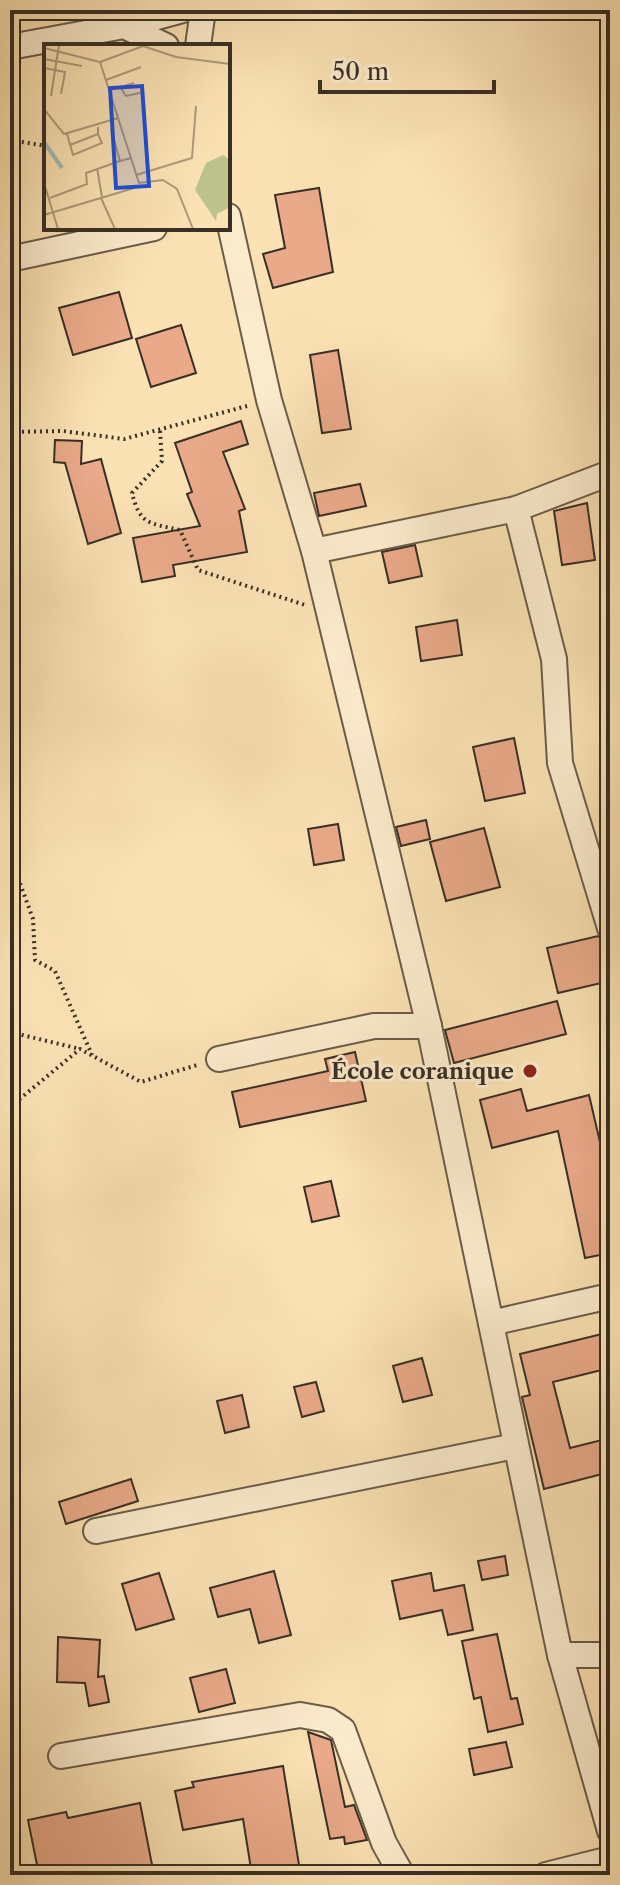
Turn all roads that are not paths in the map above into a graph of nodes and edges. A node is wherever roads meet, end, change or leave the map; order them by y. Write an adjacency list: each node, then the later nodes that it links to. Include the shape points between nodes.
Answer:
1 (183, 10): 3 (street)
2 (203, 10): 5 (street)
3 (124, 26): 4 (street); 6 (street)
4 (162, 44)
5 (198, 44)
6 (10, 47)
7 (230, 225): 12 (street, via 269,400)
8 (145, 230): 9 (street)
9 (10, 259)
10 (610, 473): 11 (street)
11 (516, 509): 12 (street); 13 (street, via 554,659 560,763)
12 (314, 551): 14 (street)
13 (610, 928)
14 (429, 1026): 15 (street, via 374,1026); 17 (street)
15 (219, 1059)
16 (610, 1296): 17 (street)
17 (491, 1323): 18 (street)
18 (515, 1446): 19 (street); 20 (street)
19 (96, 1531)
20 (560, 1655): 21 (street); 23 (street)
21 (610, 1655)
22 (61, 1756): 25 (street, via 300,1715 328,1720 343,1730 384,1843)
23 (610, 1831)
24 (610, 1859): 26 (street)
25 (402, 1875)
26 (546, 1875)

